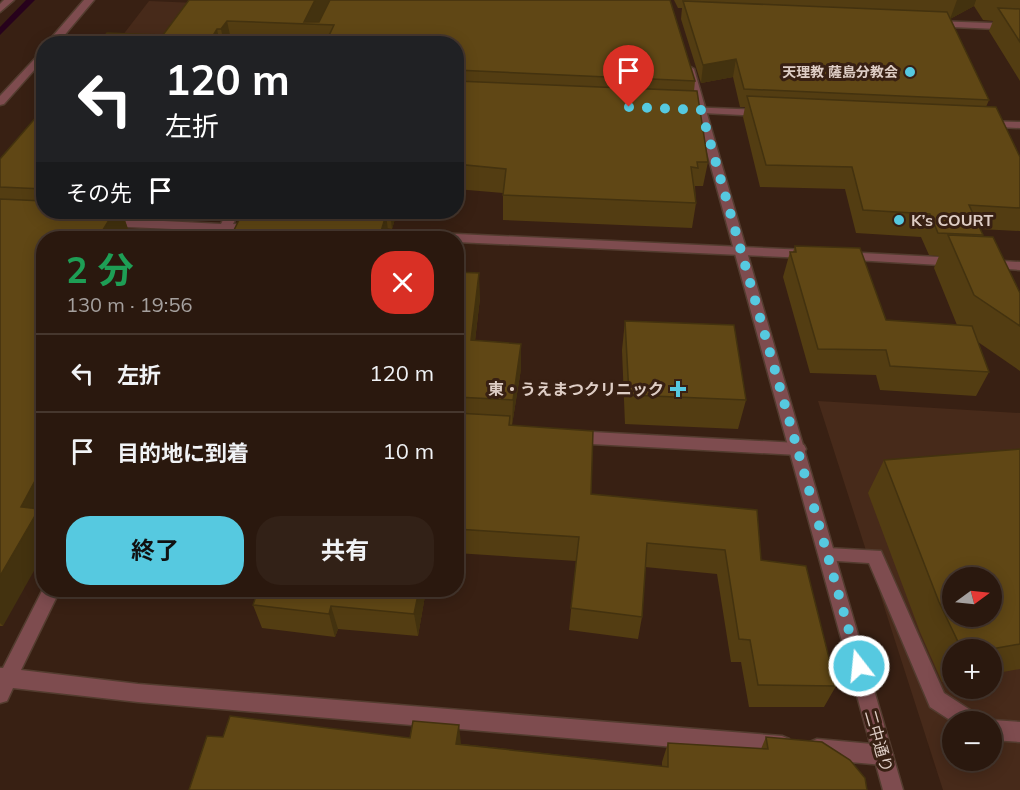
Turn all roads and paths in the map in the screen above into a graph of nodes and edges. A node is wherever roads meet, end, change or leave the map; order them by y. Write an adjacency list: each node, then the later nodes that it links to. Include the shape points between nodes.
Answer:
1 (9, 0): 3 (street)
2 (89, 0): 6 (street)
3 (0, 9)
4 (926, 24): 5 (street)
5 (1020, 27)
6 (58, 36)
7 (685, 56): 11 (street, 二中通り)
8 (36, 61): 9 (street)
9 (0, 102)
10 (672, 109): 11 (street)
11 (701, 110): 12 (street); 20 (street, 二中通り)
12 (773, 114)
13 (973, 123): 14 (street)
14 (1020, 125)
15 (87, 221): 17 (street)
16 (273, 230): 18 (street)
17 (200, 231)
18 (256, 231)
19 (464, 238): 20 (street)
20 (743, 251): 21 (street); 23 (street, 二中通り)
21 (1020, 266)
22 (561, 436): 23 (street)
23 (798, 449): 24 (street, 二中通り)
24 (828, 555): 27 (street, via 875,556 937,700); 30 (street, 二中通り)
25 (47, 597): 26 (street)
26 (3, 683): 30 (street)
27 (954, 711)
28 (1002, 731): 29 (street)
29 (1019, 734)
30 (883, 755): 31 (street, 二中通り)
31 (893, 790)

